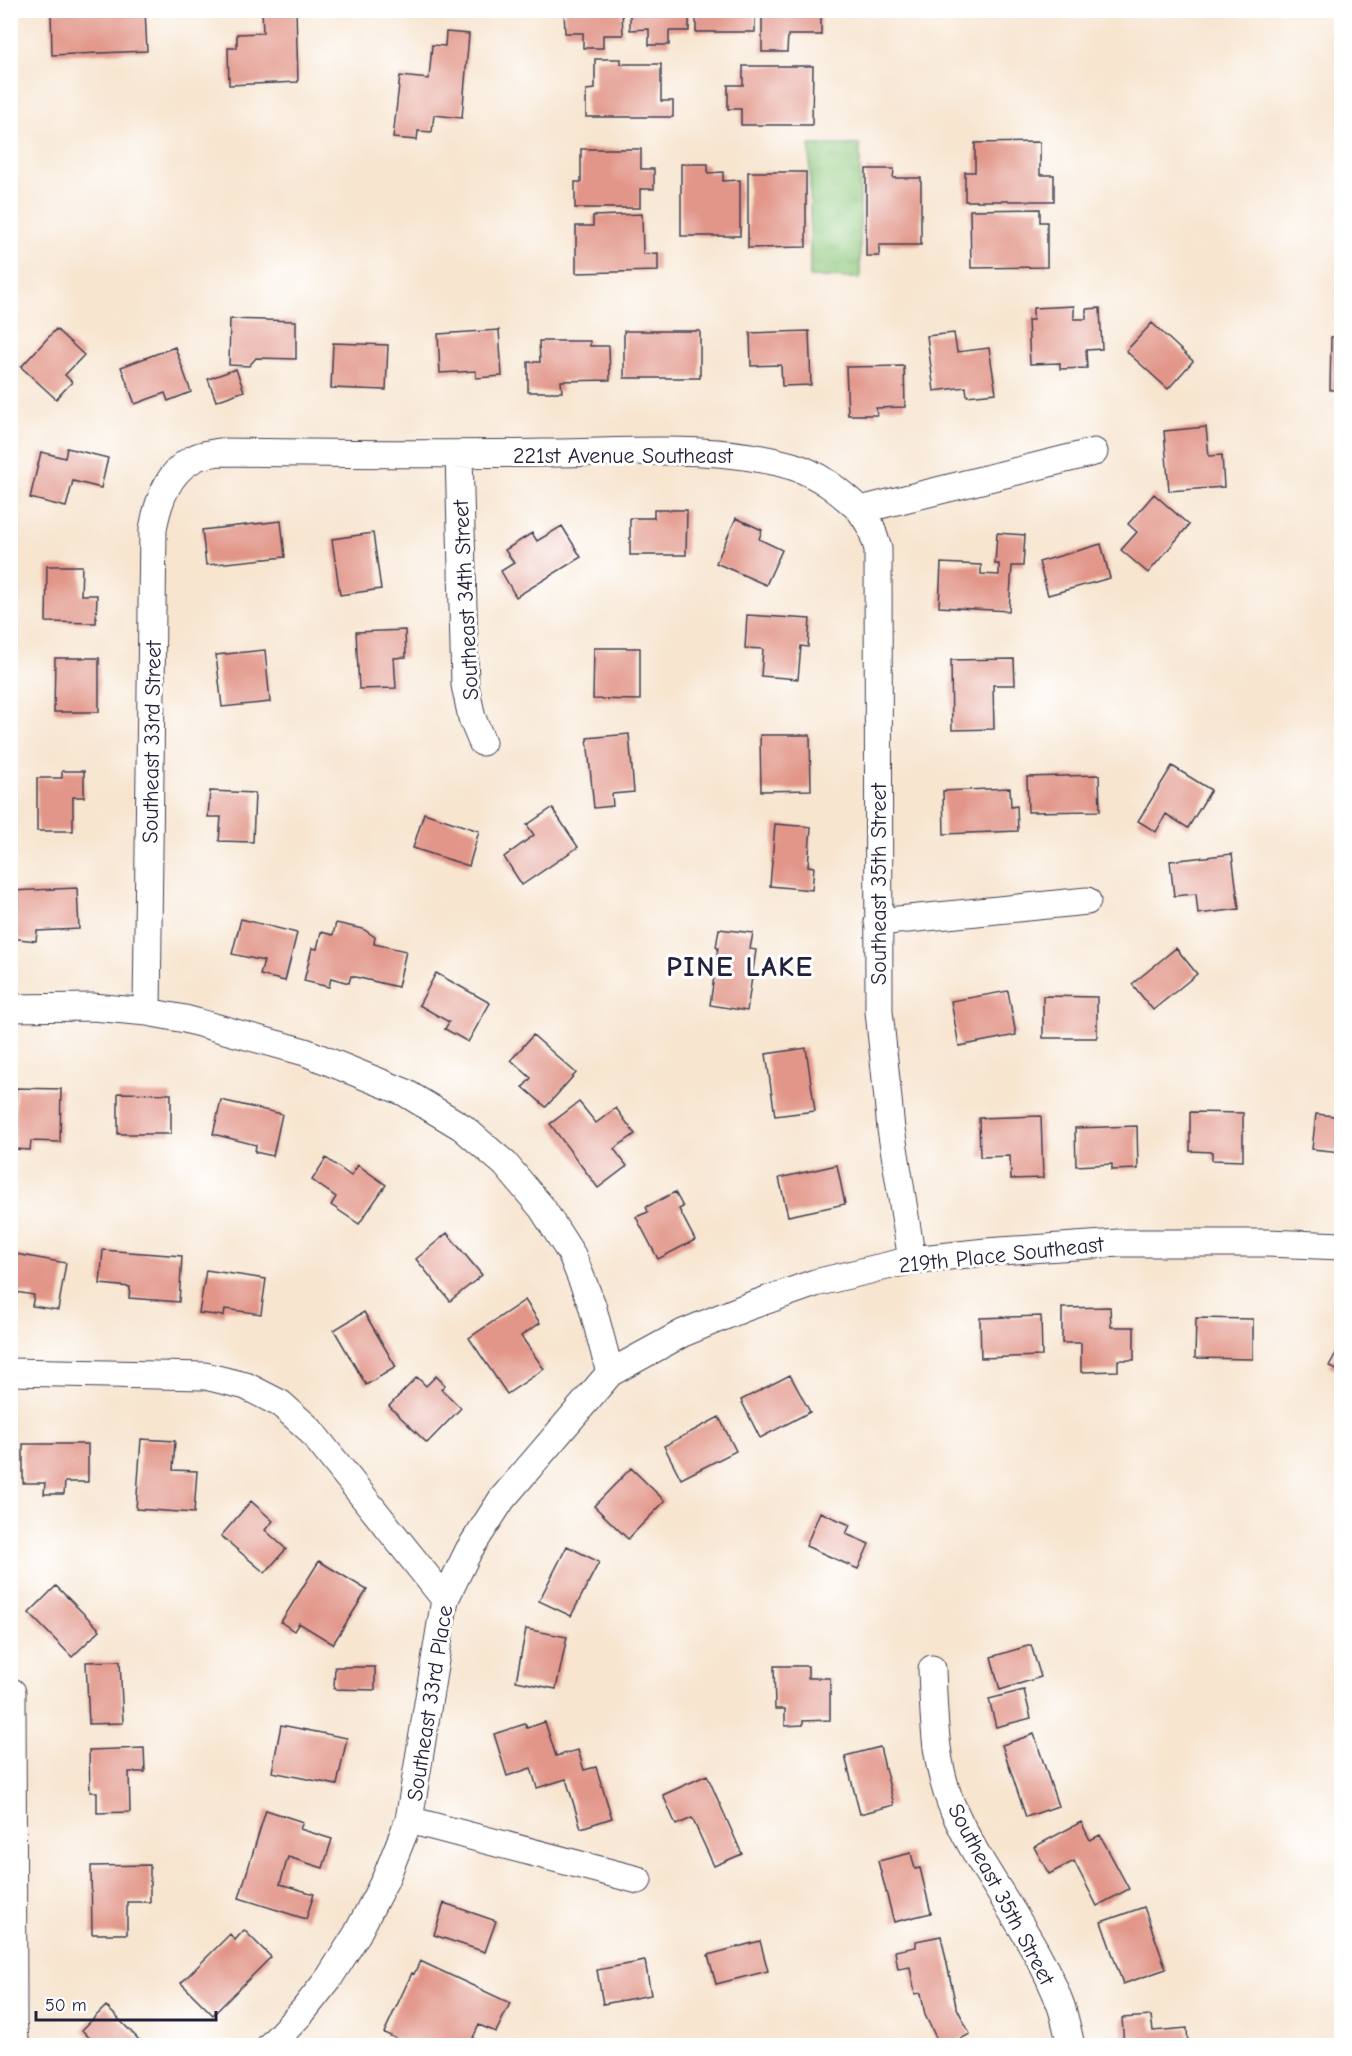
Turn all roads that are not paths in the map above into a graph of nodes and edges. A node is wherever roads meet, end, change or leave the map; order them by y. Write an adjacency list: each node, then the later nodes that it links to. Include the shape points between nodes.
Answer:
1 (1094, 452): 4 (street)
2 (459, 454): 3 (street, 221st Avenue Southeast, via 219,452 197,456); 4 (street, 221st Avenue Southeast, via 717,452 794,466 816,475); 5 (street, Southeast 34th Street, via 465,685)
3 (173, 477): 9 (street, Southeast 33rd Street, via 156,510 153,529)
4 (860, 510): 7 (street, Southeast 35th Street, via 878,549)
5 (482, 742)
6 (1087, 901): 7 (street)
7 (878, 922): 11 (street, Southeast 35th Street, via 881,1034 891,1129)
8 (10, 1008): 9 (street, via 93,1007)
9 (147, 1012): 13 (street, via 305,1052 404,1092 462,1126 505,1164 542,1208 572,1255 592,1305)
10 (1341, 1246): 11 (street, 219th Place Southeast, via 1119,1243)
11 (912, 1260): 13 (street, 219th Place Southeast, via 815,1283 744,1308 682,1333)
12 (10, 1372): 14 (street, via 205,1376 246,1386 280,1404 309,1429)
13 (610, 1373): 14 (street, Southeast 33rd Place, via 502,1499)
14 (445, 1599): 17 (street, Southeast 33rd Place)
15 (932, 1669): 21 (street, Southeast 35th Street, via 935,1736 954,1811 1045,1970)
16 (12, 1692): 19 (street)
17 (410, 1820): 18 (street); 20 (street, Southeast 33rd Place, via 357,1934 316,1995)
18 (638, 1880)
19 (15, 2046)
20 (270, 2046)
21 (1071, 2046)

